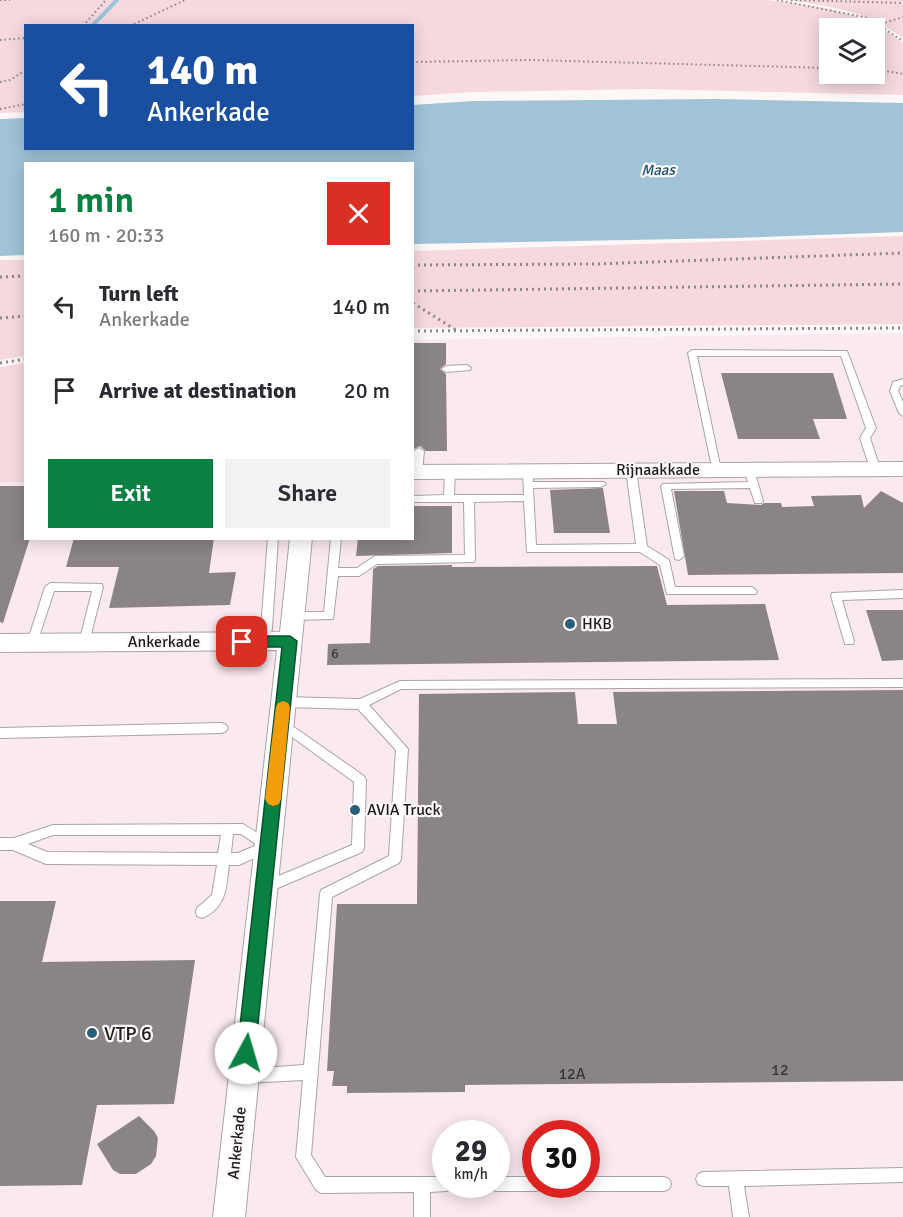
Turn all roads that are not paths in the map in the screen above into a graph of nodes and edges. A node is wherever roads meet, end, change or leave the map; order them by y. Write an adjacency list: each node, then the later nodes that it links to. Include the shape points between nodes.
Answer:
1 (467, 368): 2 (lane)
2 (446, 369)
3 (903, 382): 4 (lane, via 896,384 894,391)
4 (903, 413)
5 (416, 465): 10 (street, Rijnaakkade)
6 (875, 468): 7 (street, Rijnaakkade); 9 (lane, via 865,438 871,428 844,353 692,353); 11 (street, Rijnaakkade)
7 (903, 469)
8 (631, 470): 9 (street, Rijnaakkade); 12 (street, Rijnaakkade); 22 (lane)
9 (716, 470): 11 (street, Rijnaakkade)
10 (450, 471): 12 (street, Rijnaakkade); 16 (lane)
11 (752, 477): 18 (lane); 23 (lane, via 666,486)
12 (528, 478): 13 (lane); 14 (lane)
13 (601, 484)
14 (529, 498): 17 (lane); 22 (lane, via 531,549)
15 (414, 499): 16 (lane)
16 (449, 499): 17 (lane)
17 (470, 499): 24 (lane, via 470,559 375,560 359,572)
18 (758, 501)
19 (273, 540): 27 (lane, via 268,569 269,617)
20 (301, 540): 27 (street)
21 (336, 540): 24 (lane)
22 (642, 548): 25 (lane, via 665,563 671,591)
23 (679, 556)
24 (333, 572): 27 (lane, via 329,616)
25 (752, 591)
26 (903, 594): 28 (lane, via 836,596)
27 (282, 633): 31 (street, Ankerkade); 34 (street, Ankerkade)
28 (849, 641)
29 (0, 643): 30 (street, Ankerkade)
30 (32, 643): 31 (street, Ankerkade); 31 (lane, via 51,587 98,587)
31 (84, 643)
32 (903, 682): 33 (lane, via 400,685)
33 (361, 704): 34 (lane); 44 (lane, via 402,749 395,859 326,894)
34 (282, 712): 40 (street, Ankerkade); 42 (lane, via 360,780 358,848)
35 (222, 729): 36 (lane)
36 (0, 733)
37 (228, 829): 39 (lane, via 53,830); 40 (lane, via 243,829); 41 (lane)
38 (0, 844): 39 (lane)
39 (14, 844): 41 (lane, via 46,858)
40 (268, 846): 41 (lane, via 239,859); 42 (street, Ankerkade)
41 (223, 859): 43 (lane, via 218,898)
42 (264, 888): 45 (street, Ankerkade)
43 (202, 912)
44 (310, 1072): 45 (lane); 49 (lane, via 303,1157 321,1185)
45 (244, 1076): 53 (street, Ankerkade)
46 (903, 1175): 47 (lane)
47 (735, 1178): 48 (lane); 55 (lane)
48 (703, 1179)
49 (422, 1184): 50 (lane); 54 (lane)
50 (432, 1184)
51 (600, 1184): 52 (lane)
52 (664, 1184)
53 (229, 1217)
54 (422, 1217)
55 (741, 1217)

